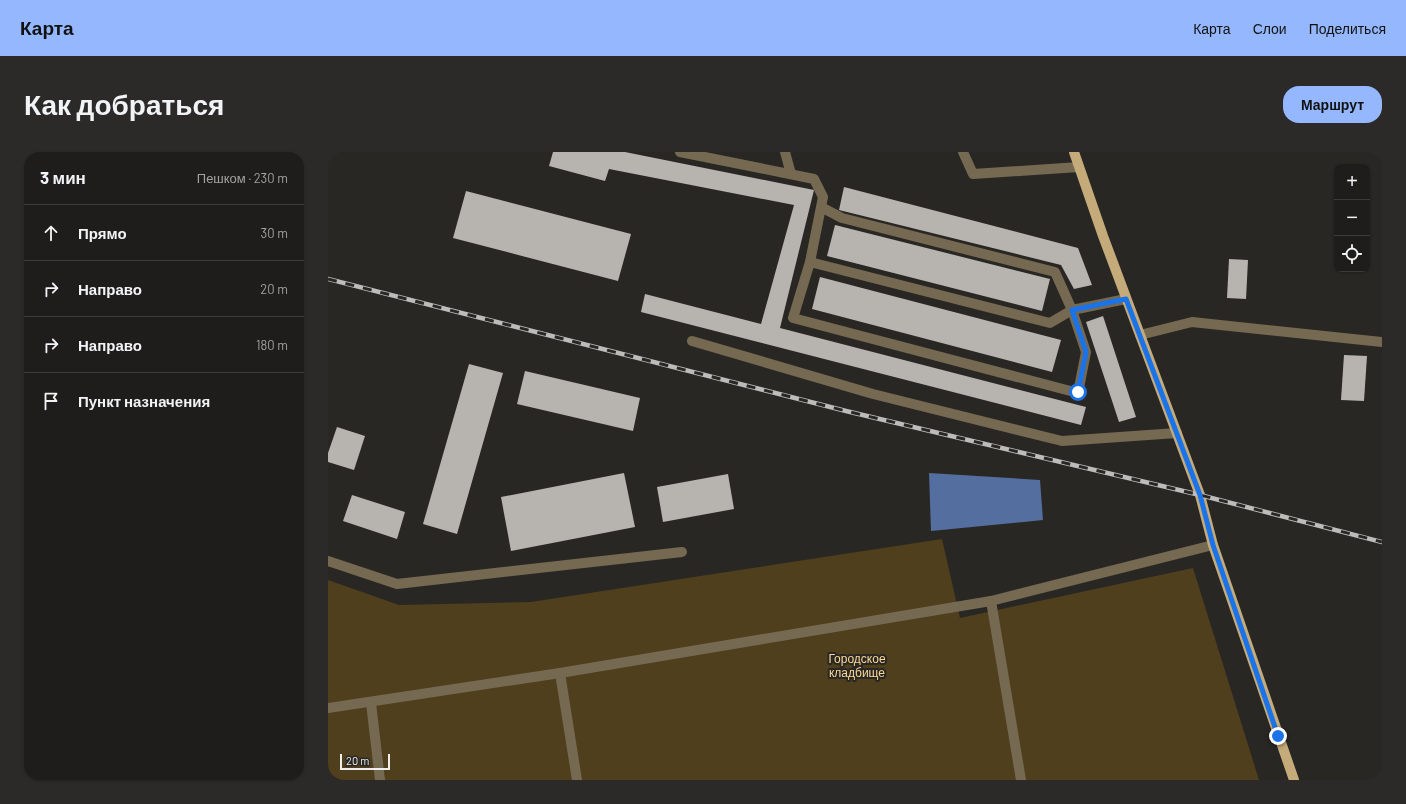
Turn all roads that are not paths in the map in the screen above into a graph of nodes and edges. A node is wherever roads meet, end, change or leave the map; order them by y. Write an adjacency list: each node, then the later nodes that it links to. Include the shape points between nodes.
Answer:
1 (680, 152): 6 (street)
2 (785, 152): 6 (street)
3 (963, 152): 5 (street, via 973,174)
4 (1074, 152): 5 (main road)
5 (1079, 167): 9 (main road)
6 (791, 174): 7 (street, via 814,179 823,197)
7 (821, 207): 8 (street); 10 (street, via 842,218 1055,272)
8 (810, 262): 10 (street, via 1050,323); 10 (street, via 793,318 1078,392 1086,352)
9 (1126, 299): 10 (street); 11 (main road)
10 (1072, 310)
11 (1140, 335): 13 (street, via 1192,322); 14 (main road)
12 (692, 341): 14 (street, via 873,394 1062,441)
13 (1382, 342)
14 (1176, 433): 15 (main road, via 1200,495)
15 (1213, 545): 18 (street); 25 (main road)
16 (682, 552): 17 (street, via 397,584)
17 (328, 561)
18 (992, 600): 19 (street); 24 (street)
19 (560, 673): 20 (street); 23 (street)
20 (372, 703): 21 (street); 22 (street)
21 (328, 708)
22 (380, 780)
23 (577, 780)
24 (1021, 780)
25 (1294, 780)

